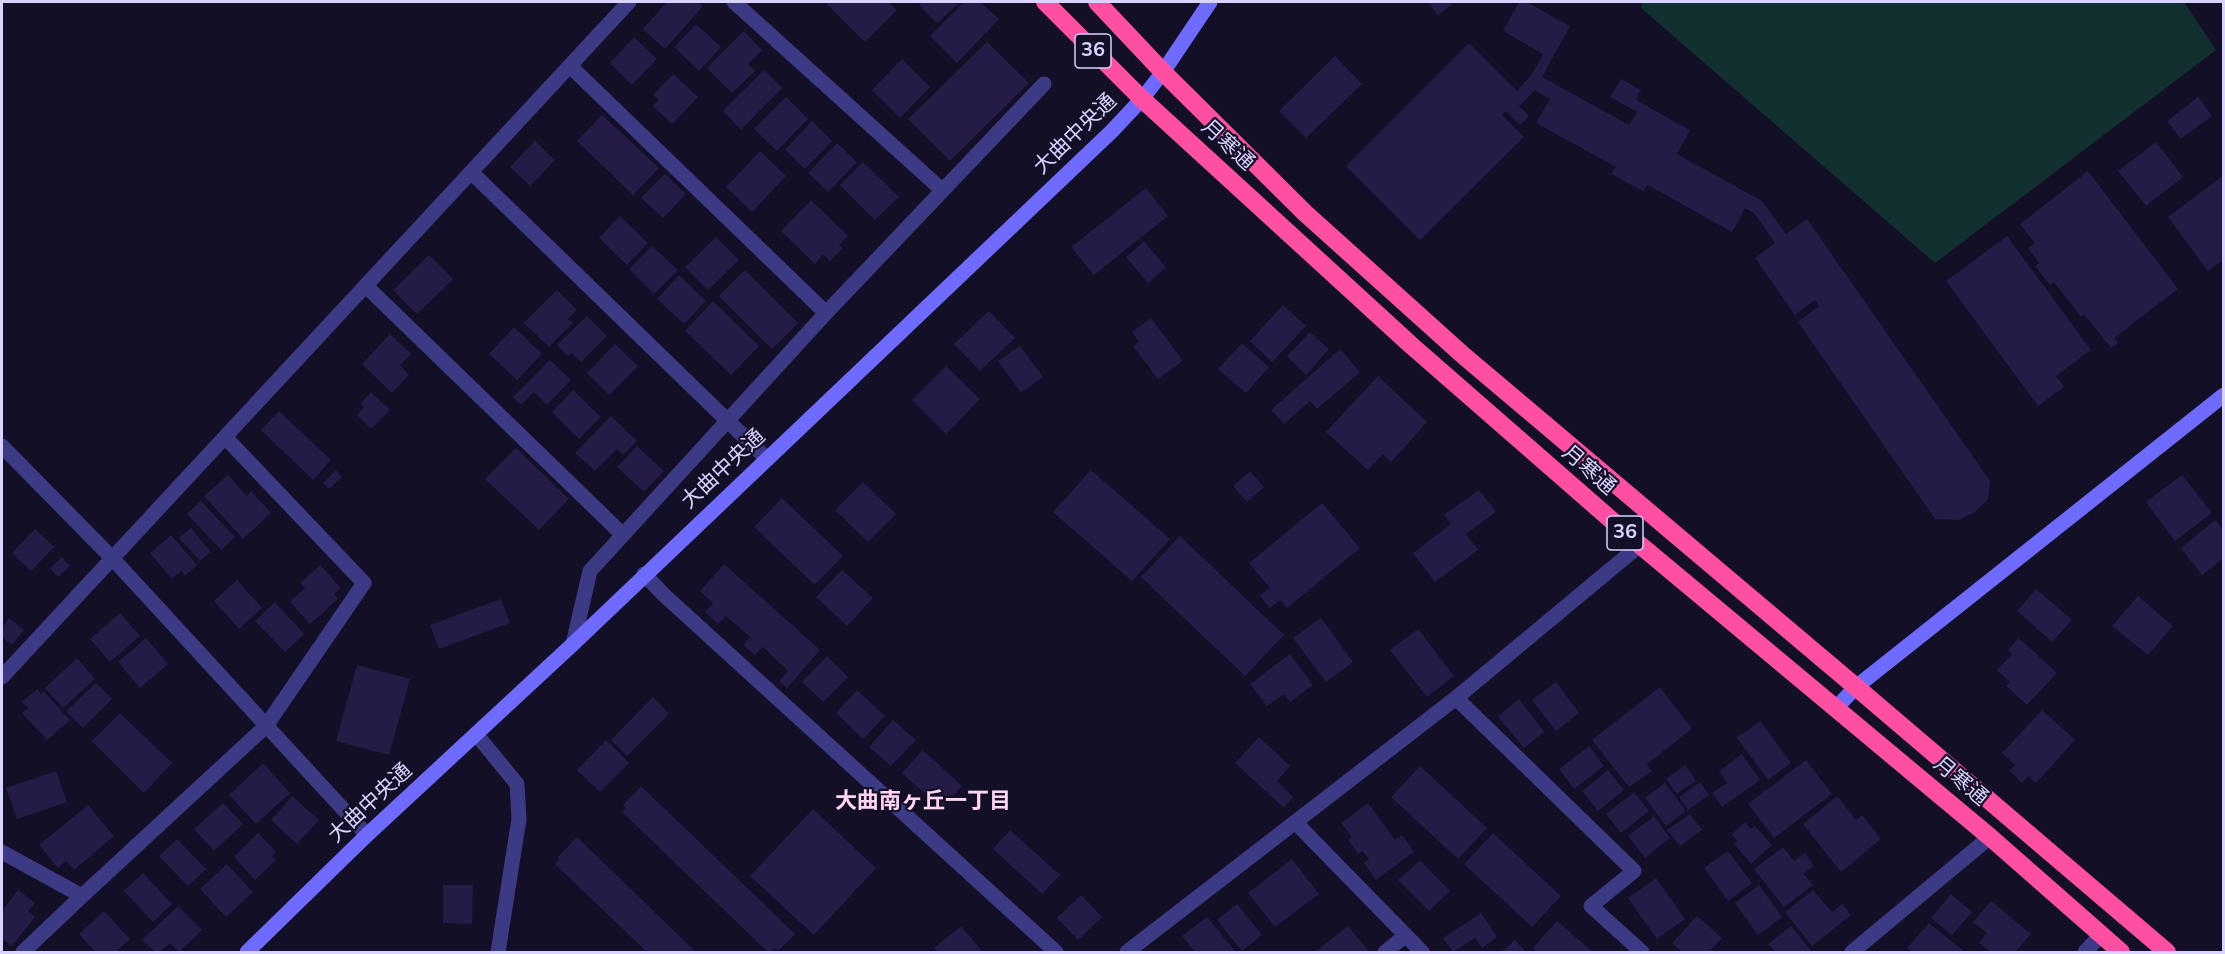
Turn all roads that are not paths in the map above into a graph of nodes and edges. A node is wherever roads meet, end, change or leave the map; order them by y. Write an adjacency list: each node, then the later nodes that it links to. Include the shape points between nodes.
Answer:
1 (629, 2): 6 (street)
2 (734, 2): 11 (street)
3 (1045, 2): 9 (highway, 月寒通 / 36)
4 (1097, 2): 7 (highway, 月寒通 / 36)
5 (1210, 2): 7 (main road, 大曲中央通)
6 (570, 66): 10 (street); 13 (street)
7 (1164, 72): 9 (main road, 大曲中央通); 25 (highway, 月寒通 / 36, via 1305,213 1464,357)
8 (1044, 84): 11 (street)
9 (1142, 99): 18 (main road, 大曲中央通); 20 (highway, 月寒通 / 36, via 1412,346)
10 (471, 172): 12 (street); 15 (street)
11 (942, 190): 13 (street)
12 (366, 286): 16 (street); 19 (street)
13 (826, 313): 15 (street)
14 (2223, 395): 25 (main road)
15 (727, 421): 18 (street); 19 (street)
16 (225, 437): 21 (street); 28 (street, via 364,583)
17 (2, 446): 21 (street)
18 (767, 459): 22 (main road, 大曲中央通)
19 (623, 535): 23 (street, via 590,571)
20 (1640, 545): 26 (street); 27 (highway, 月寒通 / 36)
21 (113, 559): 24 (street); 28 (street)
22 (644, 574): 23 (main road, 大曲中央通); 40 (street)
23 (573, 644): 29 (main road, 大曲中央通)
24 (2, 677)
25 (1856, 687): 27 (main road); 48 (highway, 月寒通 / 36)
26 (1456, 698): 30 (street); 44 (street, via 1634,871 1591,906)
27 (1835, 709): 32 (highway, 月寒通 / 36)
28 (266, 726): 31 (street); 34 (street)
29 (476, 735): 31 (main road, 大曲中央通); 39 (street, via 517,784 519,819)
30 (1295, 822): 36 (street); 41 (street)
31 (367, 835): 38 (main road, 大曲中央通)
32 (1990, 837): 35 (highway, 月寒通 / 36); 45 (street)
33 (2, 852): 34 (street)
34 (82, 896): 37 (street)
35 (2101, 935): 46 (street); 47 (highway, 月寒通 / 36)
36 (1405, 936): 42 (street); 43 (street)
37 (23, 952)
38 (247, 952)
39 (498, 952)
40 (1056, 952)
41 (1127, 952)
42 (1385, 952)
43 (1422, 952)
44 (1642, 952)
45 (1852, 952)
46 (2085, 952)
47 (2121, 952)
48 (2166, 952)

